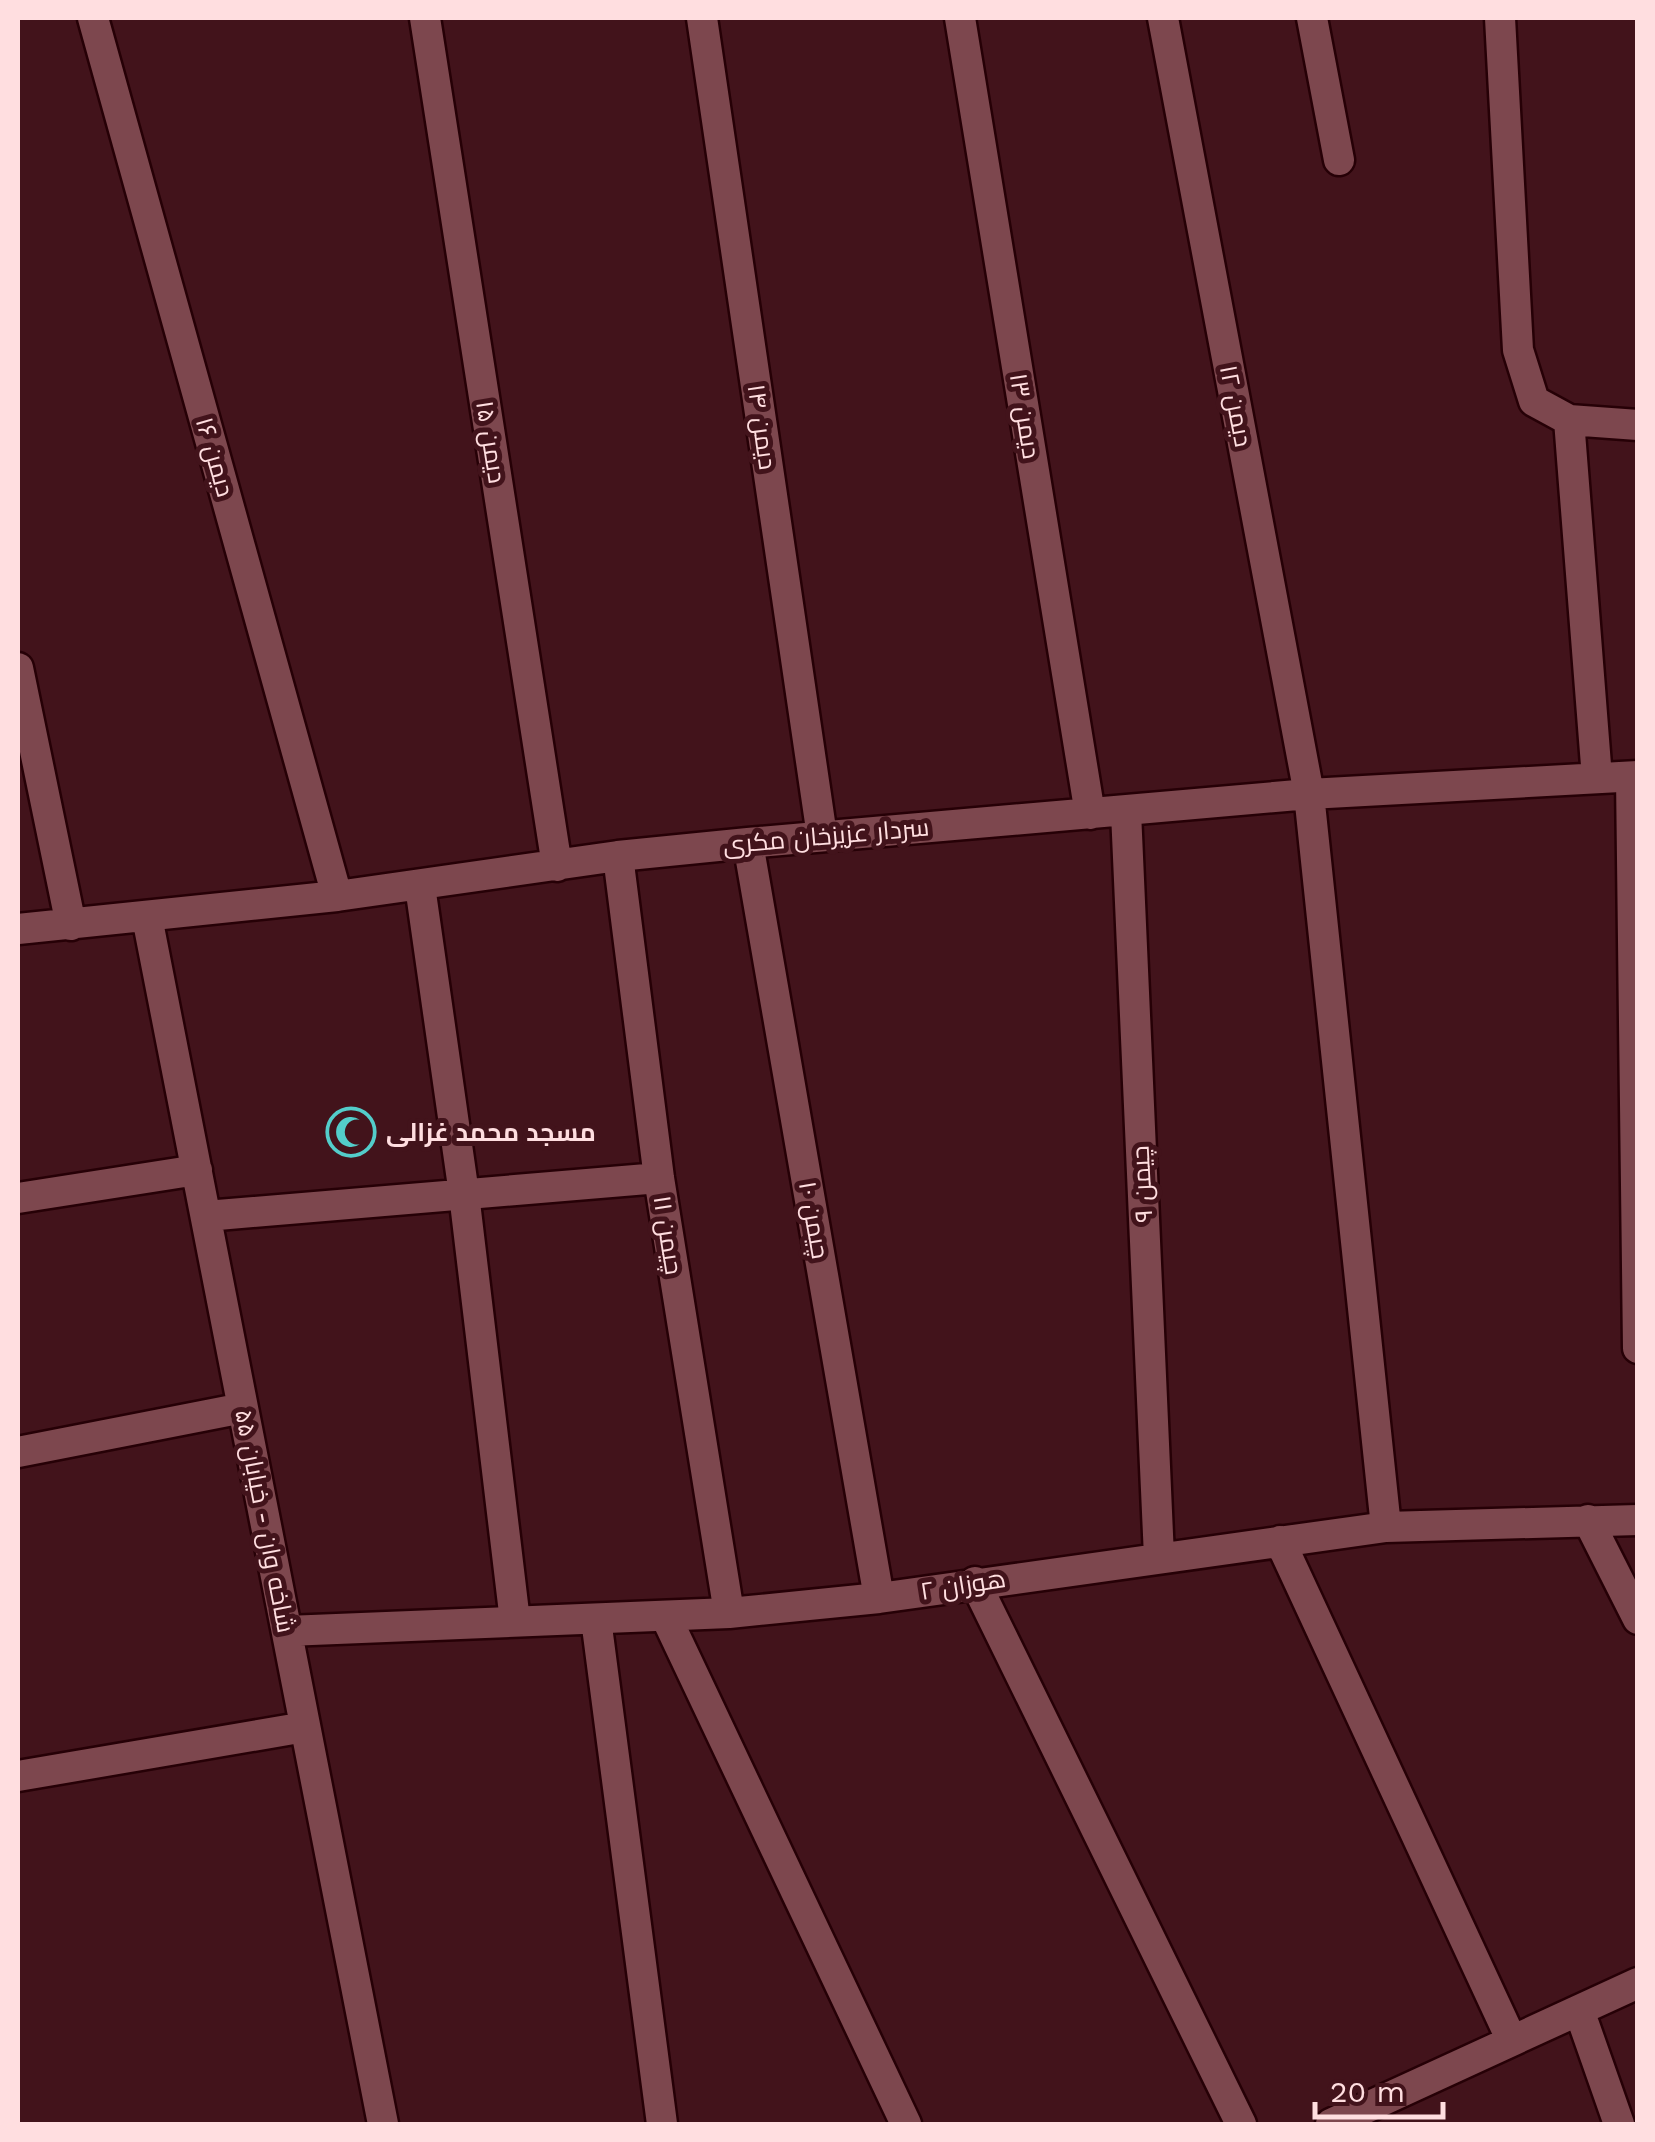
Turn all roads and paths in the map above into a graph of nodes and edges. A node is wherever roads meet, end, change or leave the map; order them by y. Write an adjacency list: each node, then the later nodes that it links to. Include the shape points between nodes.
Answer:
1 (94, 18): 22 (street, دیمن ۱۶)
2 (424, 18): 20 (street, دیمن ۱۵)
3 (702, 18): 17 (street, دیمن ۱۴)
4 (960, 18): 16 (street, دیمن ۱۳)
5 (1164, 18): 14 (street, دیمن ۱۲)
6 (1312, 18): 8 (street)
7 (1500, 18): 9 (street, via 1518,350 1534,401)
8 (1340, 160)
9 (1569, 420): 10 (street); 13 (street)
10 (1638, 424)
11 (18, 668): 24 (street)
12 (1634, 776): 13 (street, سردار عزیزخان مکری); 31 (street)
13 (1597, 778): 14 (street, سردار عزیزخان مکری)
14 (1309, 794): 15 (street, سردار عزیزخان مکری); 36 (street, دیمن ۱۲)
15 (1126, 812): 16 (street, سردار عزیزخان مکری); 38 (street, چیمن ۹)
16 (1090, 814): 17 (street, سردار عزیزخان مکری)
17 (822, 836): 18 (street, سردار عزیزخان مکری)
18 (748, 842): 19 (street, سردار عزیزخان مکری); 40 (street, چیمن ۱۰)
19 (618, 856): 20 (street, سردار عزیزخان مکری); 27 (street, چیمن ۱۱)
20 (557, 866): 21 (street, سردار عزیزخان مکری)
21 (420, 886): 22 (street, سردار عزیزخان مکری); 28 (street)
22 (337, 896): 23 (street, سردار عزیزخان مکری)
23 (147, 918): 24 (street, سردار عزیزخان مکری); 26 (street, شاخه وان - خیابان ۵۵)
24 (70, 925): 25 (street, سردار عزیزخان مکری)
25 (18, 929)
26 (197, 1170): 29 (street); 30 (street, شاخه وان - خیابان ۵۵)
27 (659, 1178): 28 (street); 41 (street, چیمن ۱۱)
28 (464, 1194): 30 (street); 45 (street)
29 (18, 1198)
30 (206, 1216): 32 (street, شاخه وان - خیابان ۵۵)
31 (1638, 1348)
32 (243, 1408): 33 (street); 46 (street, شاخه وان - خیابان ۵۵)
33 (18, 1452)
34 (1588, 1520): 35 (street, هوزان ۲); 36 (street, هوزان ۲); 44 (street)
35 (1638, 1520)
36 (1386, 1527): 37 (street, هوزان ۲)
37 (1280, 1541): 38 (street, هوزان ۲); 51 (street)
38 (1159, 1557): 39 (street, هوزان ۲)
39 (975, 1582): 40 (street, هوزان ۲); 55 (street)
40 (879, 1598): 41 (street, هوزان ۲)
41 (729, 1614): 42 (street, هوزان ۲)
42 (666, 1617): 43 (street, هوزان ۲); 54 (street)
43 (596, 1619): 45 (street, هوزان ۲); 53 (street)
44 (1638, 1619)
45 (515, 1621): 46 (street, هوزان ۲)
46 (286, 1631): 47 (street, شاخه وان - خیابان ۵۵)
47 (305, 1728): 48 (street); 52 (street, شاخه وان - خیابان ۵۵)
48 (18, 1776)
49 (1638, 1984): 50 (street)
50 (1579, 2010): 51 (street); 57 (street)
51 (1512, 2041): 56 (street)
52 (383, 2124)
53 (662, 2124)
54 (906, 2124)
55 (1240, 2124)
56 (1331, 2124)
57 (1618, 2124)

